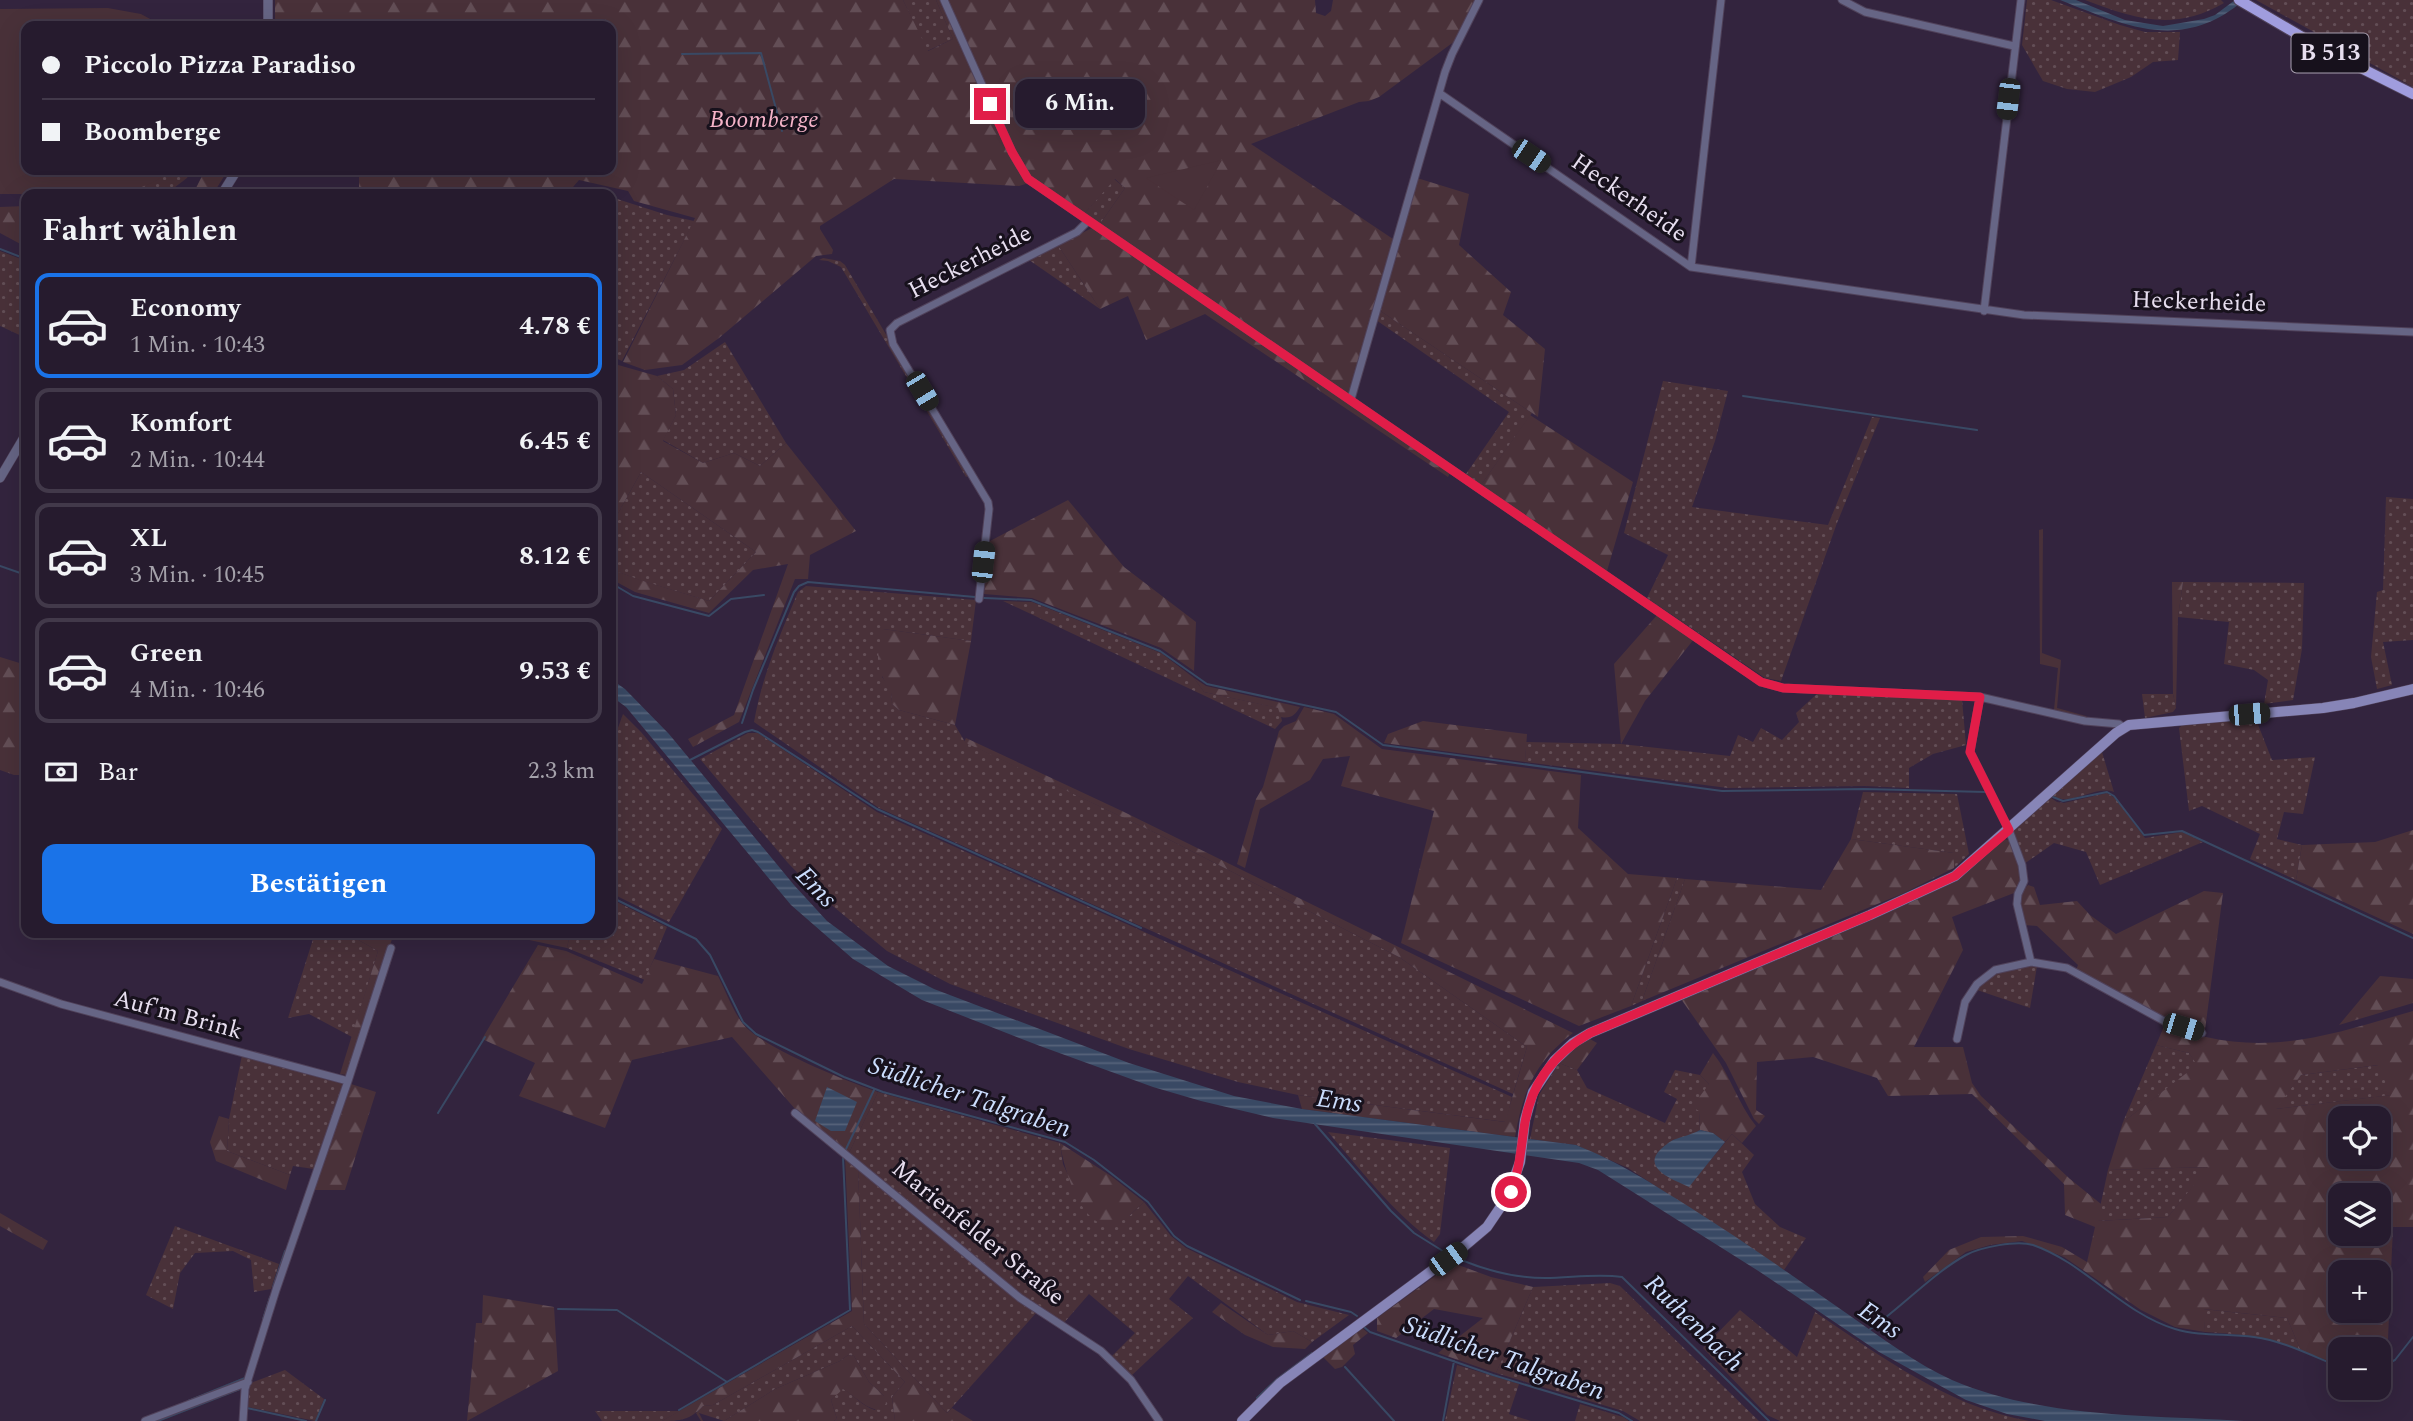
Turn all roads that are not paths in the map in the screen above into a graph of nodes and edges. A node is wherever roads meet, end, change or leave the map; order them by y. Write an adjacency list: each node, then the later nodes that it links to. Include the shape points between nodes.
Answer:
1 (268, 0): 8 (street)
2 (944, 0): 12 (street, via 1024,174)
3 (1479, 0): 10 (street)
4 (1721, 0): 13 (street, Heckerheide)
5 (1842, 0): 9 (street, via 1865,12)
6 (2021, 0): 9 (street)
7 (2239, 0): 11 (main road, B 513)
8 (268, 21)
9 (2014, 46): 14 (street)
10 (1439, 93): 13 (street, Heckerheide); 16 (street)
11 (2413, 94)
12 (1088, 221): 16 (street); 19 (street, Heckerheide, via 1077,232 890,330 893,344 988,502)
13 (1691, 267): 14 (street, Heckerheide)
14 (1984, 311): 15 (street, Heckerheide)
15 (2413, 332)
16 (1351, 398): 21 (street, via 1761,682 1783,688)
17 (21, 442): 18 (street)
18 (1, 477)
19 (979, 599)
20 (2413, 689): 22 (main road, via 2354,704)
21 (1980, 697): 22 (street); 23 (street, via 1970,752)
22 (2124, 728): 23 (main road)
23 (2009, 830): 25 (street, via 2022,865 2024,881 2017,904); 35 (main road, via 1955,876 1590,1033 1563,1052 1533,1091 1508,1196 1487,1227 1280,1383)
24 (391, 948): 29 (street)
25 (2031, 961): 27 (street, via 2067,968 2164,1021); 28 (street, via 1995,970 1977,984 1962,1009)
26 (0, 982): 29 (street, Auf'm Brink, via 61,1004)
27 (2202, 1033)
28 (1957, 1039)
29 (348, 1081): 31 (street)
30 (795, 1113): 34 (street, Marienfelder Straße, via 1020,1298 1101,1351 1131,1380)
31 (248, 1382): 32 (street); 33 (street)
32 (145, 1421)
33 (243, 1421)
34 (1158, 1421)
35 (1242, 1421)

